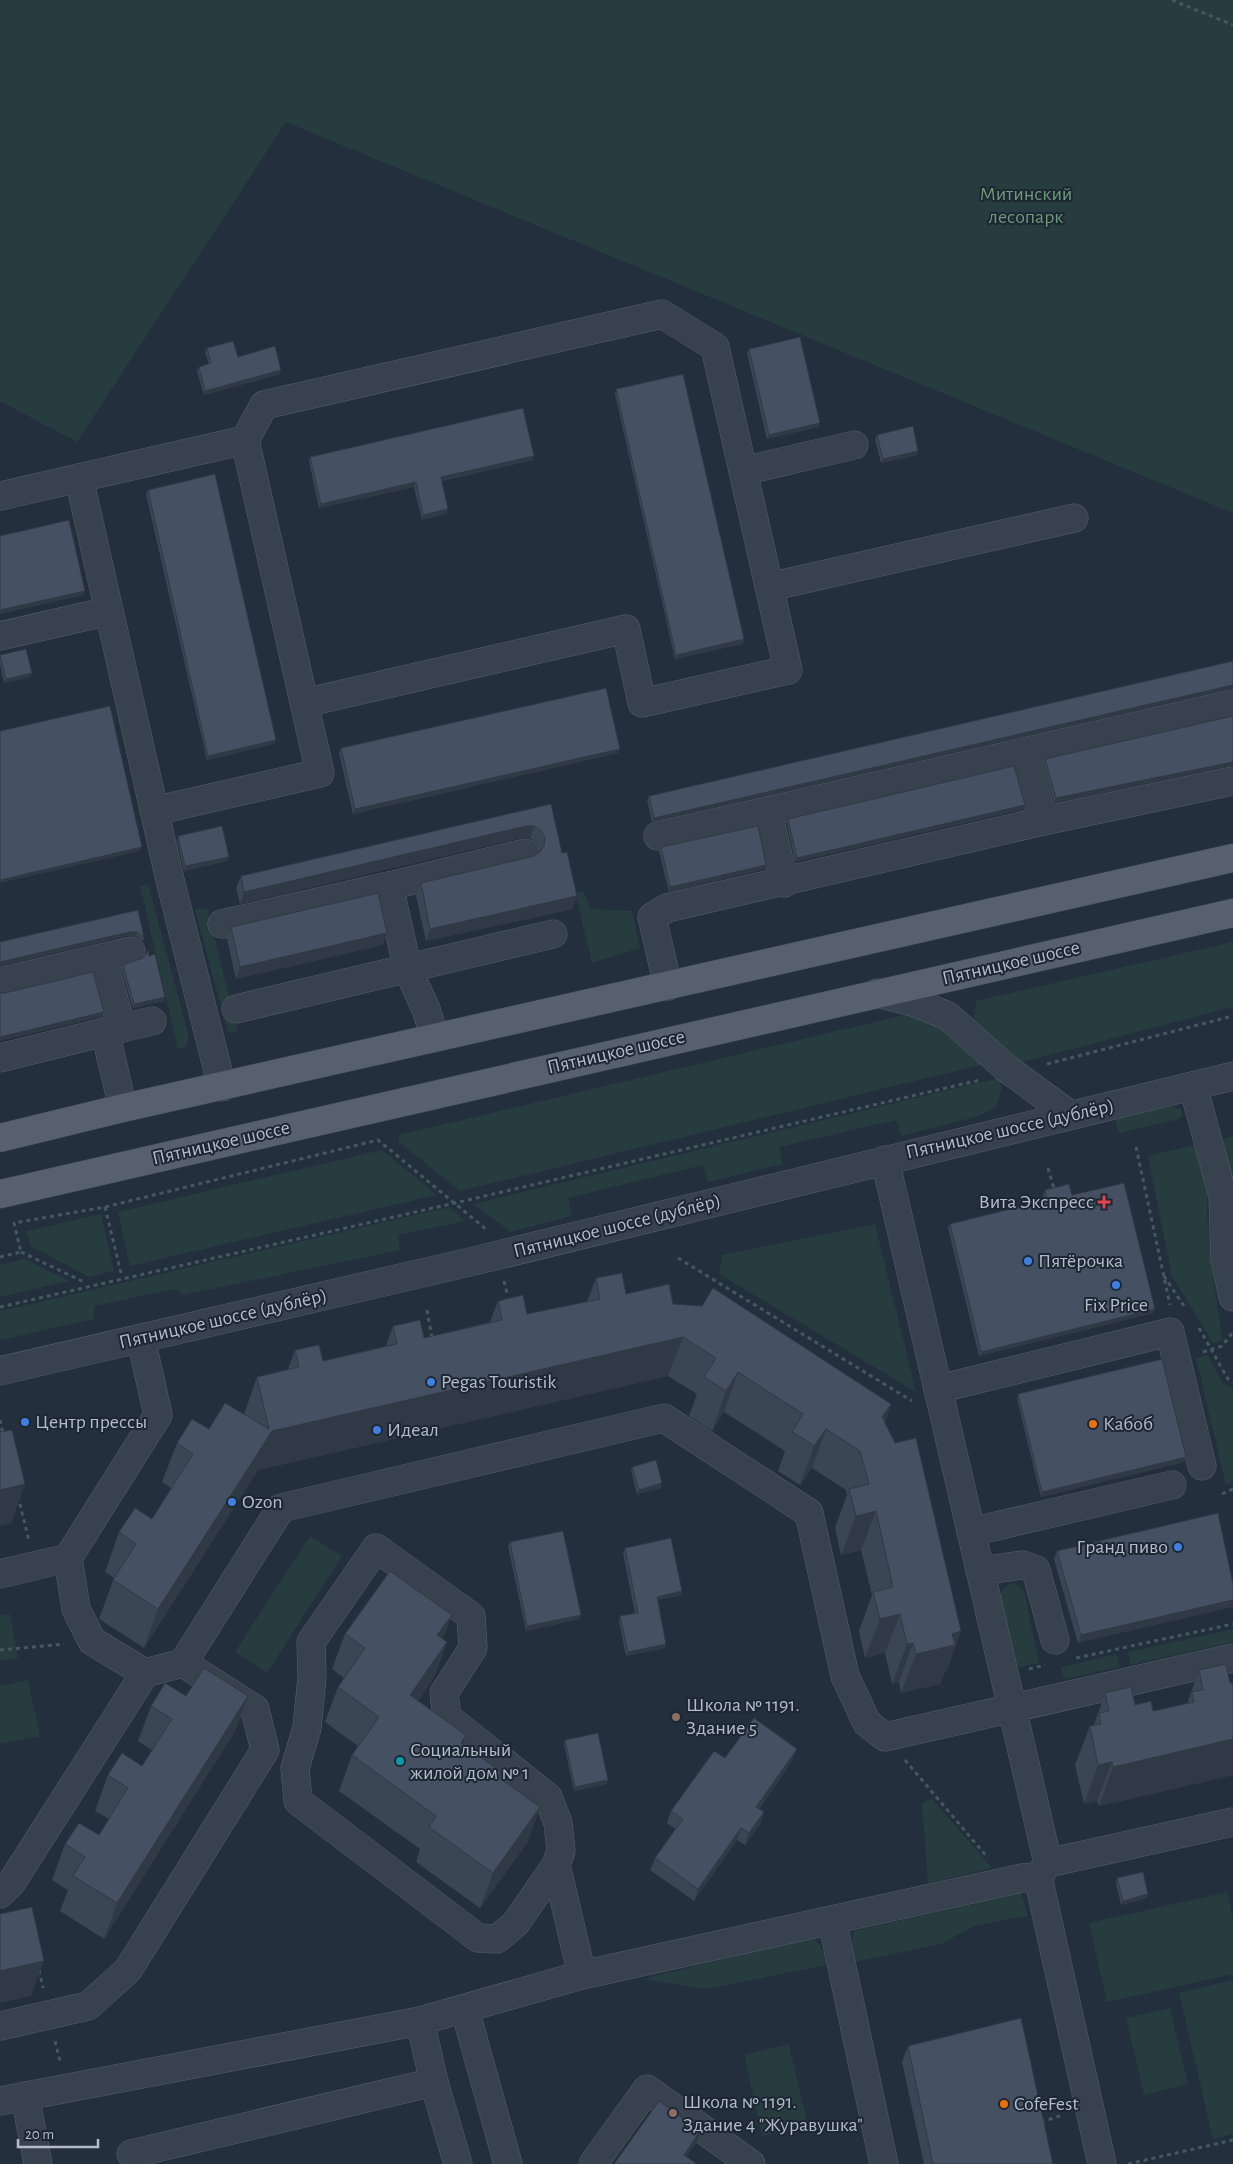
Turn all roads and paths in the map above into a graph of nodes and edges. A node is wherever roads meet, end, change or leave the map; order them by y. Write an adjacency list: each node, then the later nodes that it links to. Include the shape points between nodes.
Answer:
1 (1172, 0): 2 (path)
2 (1233, 24)
3 (245, 440): 5 (street, via 264,405 662,314 715,347); 6 (street); 12 (street)
4 (854, 446): 5 (street)
5 (743, 471): 9 (street)
6 (79, 478): 7 (street); 10 (street)
7 (0, 496)
8 (1074, 518): 9 (street)
9 (769, 588): 12 (street, via 788,670 642,703 626,629)
10 (109, 611): 11 (street); 16 (street)
11 (0, 636)
12 (304, 703): 16 (street, via 320,773)
13 (1233, 704): 14 (street)
14 (1024, 752): 17 (street); 18 (street)
15 (1233, 781): 18 (street)
16 (154, 811): 42 (street)
17 (768, 811): 19 (street); 22 (street)
18 (1042, 821): 22 (street)
19 (658, 836)
20 (525, 853): 23 (street)
21 (1233, 858): 31 (main road)
22 (784, 883): 31 (street, via 667,908 652,917)
23 (389, 886): 25 (street); 29 (street)
24 (1233, 913): 32 (main road, Пятницкое шоссе)
25 (222, 924)
26 (553, 934): 29 (street)
27 (131, 951): 28 (street)
28 (102, 958): 30 (street); 36 (street)
29 (408, 970): 33 (street); 37 (street)
30 (0, 982)
31 (668, 986): 37 (main road)
32 (877, 993): 39 (street, via 916,1003 948,1016); 49 (main road, Пятницкое шоссе)
33 (236, 1010)
34 (1233, 1016): 39 (path)
35 (152, 1020): 36 (street)
36 (113, 1030): 38 (street); 43 (street)
37 (435, 1038): 42 (main road)
38 (0, 1058)
39 (1012, 1073): 44 (street); 52 (path)
40 (1233, 1076): 41 (street, Пятницкое шоссе (дублёр))
41 (1193, 1086): 44 (street, Пятницкое шоссе (дублёр)); 50 (street)
42 (222, 1087): 43 (main road)
43 (123, 1108): 45 (main road)
44 (1070, 1115): 47 (street, Пятницкое шоссе (дублёр))
45 (0, 1138)
46 (1136, 1146): 63 (path, via 1170,1307)
47 (885, 1160): 65 (street, Пятницкое шоссе (дублёр), via 474,1261); 69 (street)
48 (1048, 1168): 51 (path)
49 (0, 1194)
50 (1228, 1194): 60 (street, via 1225,1259)
51 (1057, 1200)
52 (455, 1203): 53 (path, via 378,1140); 54 (path); 61 (path)
53 (105, 1207): 55 (path, via 14,1223); 58 (path)
54 (492, 1234)
55 (21, 1252): 56 (path); 59 (path)
56 (0, 1256)
57 (678, 1258): 69 (path)
58 (121, 1273)
59 (84, 1282)
60 (1233, 1297)
61 (0, 1307)
62 (427, 1310): 66 (path)
63 (1170, 1332): 69 (street); 72 (street)
64 (1233, 1332): 67 (path, via 1222,1346)
65 (141, 1338): 68 (street, Пятницкое шоссе (дублёр)); 78 (street, via 158,1415)
66 (433, 1344)
67 (1195, 1353)
68 (0, 1371)
69 (929, 1397): 77 (street)
70 (0, 1420): 71 (path)
71 (4, 1438)
72 (1202, 1466)
73 (1172, 1485): 77 (street)
74 (1233, 1489): 76 (path)
75 (18, 1493): 79 (path)
76 (1222, 1494)
77 (971, 1532): 80 (street)
78 (68, 1558): 79 (street); 83 (street, via 76,1609)
79 (35, 1566): 81 (street)
80 (980, 1570): 85 (street, via 1023,1565 1036,1570); 89 (street)
81 (0, 1574)
82 (1233, 1624): 85 (path)
83 (92, 1641): 84 (path); 88 (street)
84 (0, 1650)
85 (1059, 1654): 89 (path)
86 (1233, 1658): 90 (street)
87 (184, 1663): 88 (street); 91 (street, via 281,1508 664,1418 809,1513 845,1676 867,1723); 101 (street, via 256,1709 265,1750 128,1970 88,2006)
88 (145, 1673): 96 (street, via 12,1882)
89 (1004, 1674): 90 (street)
90 (1012, 1708): 91 (street); 95 (street)
91 (885, 1737): 93 (path)
92 (1233, 1822): 95 (street)
93 (992, 1862)
94 (556, 1865): 94 (street, via 561,1851 558,1823 548,1797 447,1717 444,1693 473,1648 471,1616 376,1548 311,1642 312,1677 306,1728 295,1768 298,1801 478,1938 497,1939 516,1923); 98 (street)
95 (1043, 1870): 97 (street, via 1022,1878); 114 (street)
96 (0, 1894)
97 (832, 1920): 98 (street); 113 (street)
98 (582, 1976): 99 (street)
99 (465, 2010): 100 (street); 110 (street)
100 (420, 2021): 102 (street); 103 (street)
101 (0, 2026)
102 (434, 2082): 107 (street); 109 (street)
103 (13, 2099): 108 (street)
104 (1051, 2119): 105 (path)
105 (1035, 2123)
106 (1233, 2140): 115 (path)
107 (131, 2154)
108 (38, 2164)
109 (458, 2164)
110 (508, 2164)
111 (593, 2164): 112 (street, via 647,2089)
112 (751, 2164)
113 (884, 2164)
114 (1102, 2164)
115 (1128, 2164)

